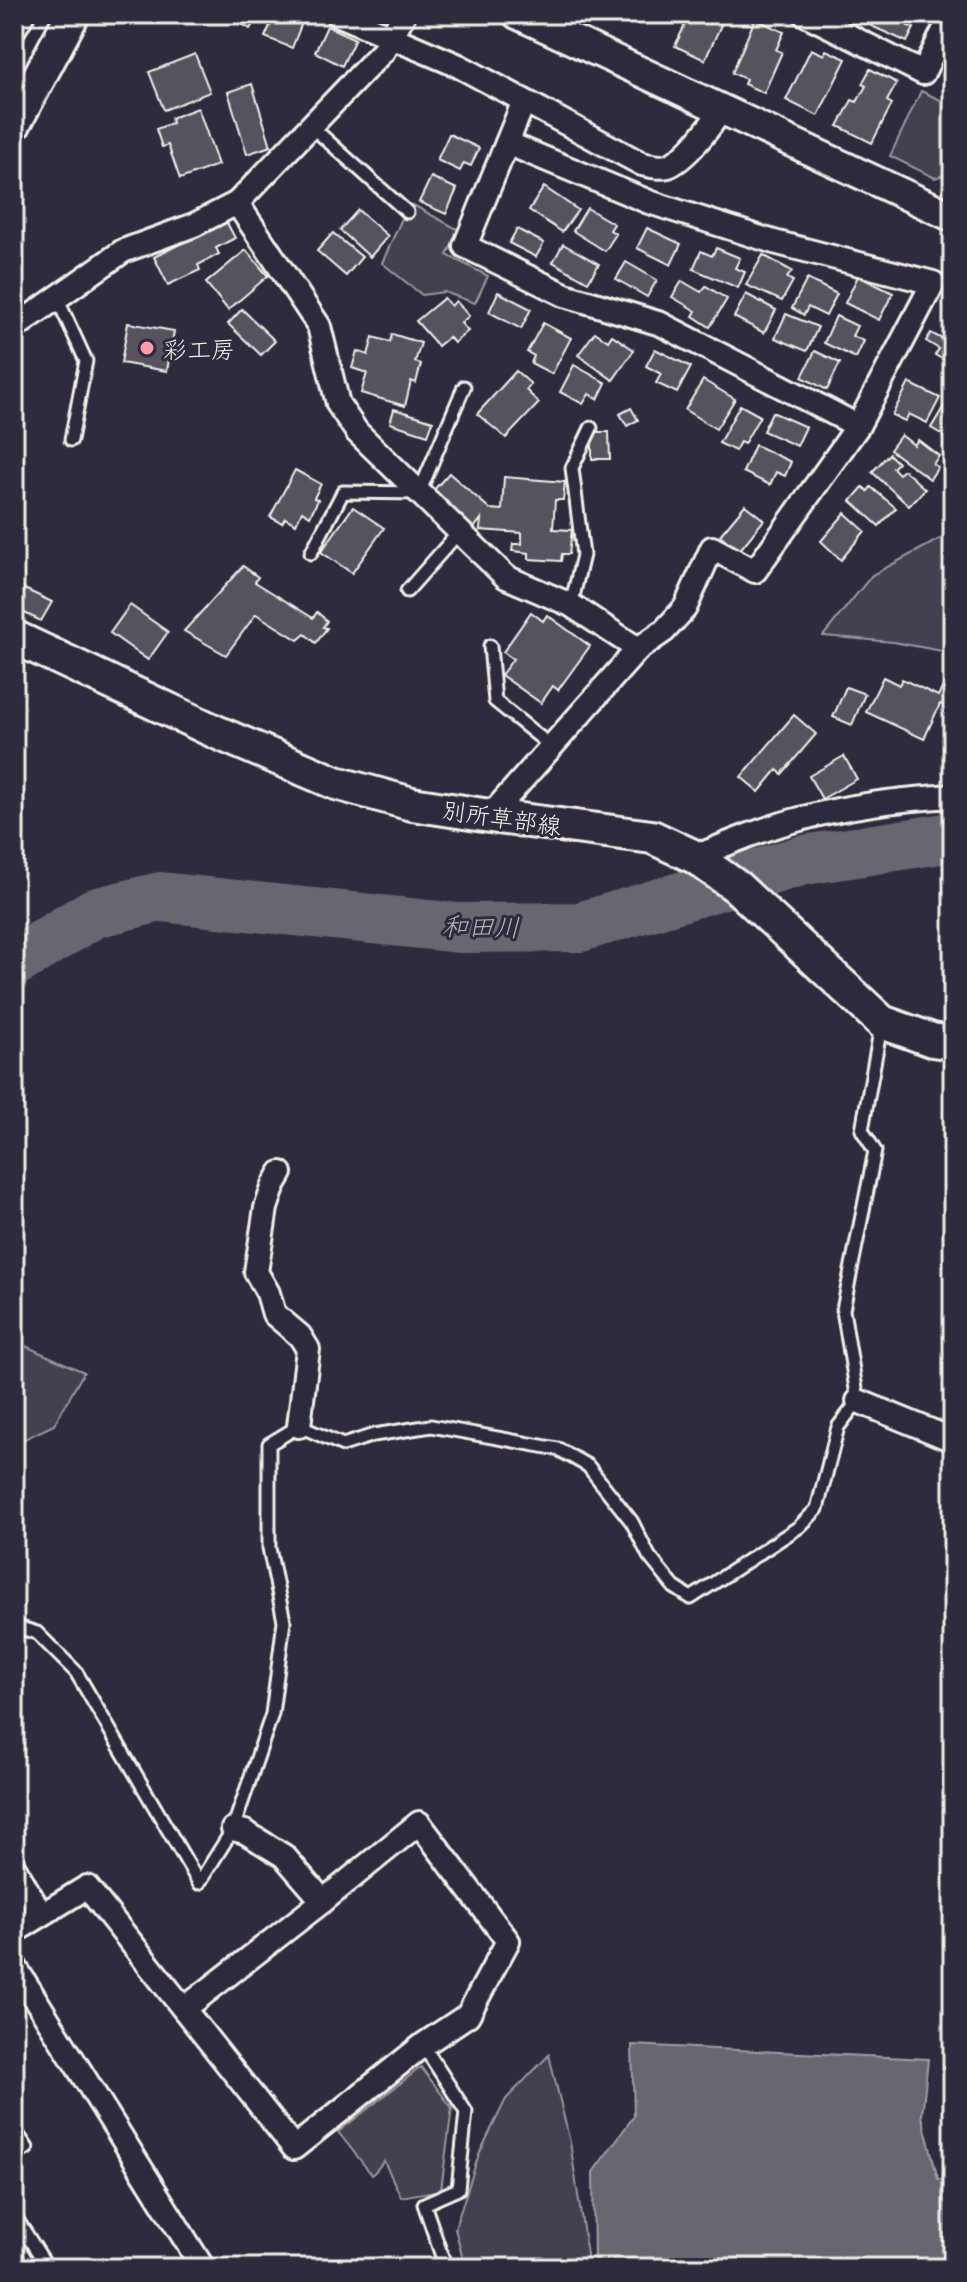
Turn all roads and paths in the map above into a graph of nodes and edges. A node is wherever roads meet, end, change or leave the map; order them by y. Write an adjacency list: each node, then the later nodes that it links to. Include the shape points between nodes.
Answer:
1 (23, 14): 8 (street)
2 (73, 14): 12 (main road)
3 (337, 14): 9 (street)
4 (404, 14): 9 (street)
5 (517, 14): 11 (street)
6 (805, 14): 7 (street, via 923,73)
7 (952, 14)
8 (14, 29)
9 (391, 38): 10 (street); 13 (street)
10 (524, 101): 11 (street, via 655,167 669,166 700,141); 14 (street)
11 (721, 110): 17 (street)
12 (14, 124)
13 (311, 126): 15 (street); 16 (lane)
14 (507, 143): 21 (street, via 465,246 565,295 661,324); 21 (street, via 649,202 774,242 933,283)
15 (237, 203): 18 (street, via 123,251); 24 (street, via 319,326 338,404 357,432)
16 (407, 212)
17 (953, 217)
18 (57, 298): 19 (street); 23 (lane, via 86,361)
19 (14, 328)
20 (464, 387): 24 (lane)
21 (858, 426): 31 (street, via 755,571 712,548 685,608)
22 (591, 428): 28 (lane, via 572,468 583,555)
23 (71, 440)
24 (419, 493): 25 (street); 26 (lane, via 343,492)
25 (459, 532): 27 (lane); 28 (street, via 506,577)
26 (311, 553)
27 (407, 591)
28 (571, 605): 31 (street)
29 (14, 637): 34 (main road, 別所草部線, via 336,783 412,804)
30 (490, 646): 32 (lane, via 495,701)
31 (638, 649): 32 (street)
32 (552, 748): 34 (street)
33 (953, 796): 35 (street, via 798,819)
34 (490, 816): 35 (main road, 別所草部線, via 652,837)
35 (700, 861): 36 (main road, 別所草部線, via 737,887)
36 (882, 1022): 37 (main road, 別所草部線); 39 (lane, via 862,1130 875,1151 843,1310)
37 (953, 1043)
38 (281, 1173): 40 (street, via 266,1208 256,1272 274,1314 308,1349)
39 (858, 1401): 40 (lane, via 838,1427 817,1509 799,1527 691,1598 674,1587 649,1556 632,1522 588,1466 558,1449 431,1426 343,1445); 41 (street)
40 (299, 1426): 43 (lane, via 269,1444 269,1548 284,1621 272,1714)
41 (953, 1440)
42 (14, 1626): 43 (lane, via 37,1633 76,1672 199,1883)
43 (233, 1829): 45 (street, via 284,1856)
44 (14, 1867): 46 (street)
45 (323, 1901): 49 (street); 50 (street, via 419,1823 508,1941 468,2015)
46 (41, 1914): 47 (street); 49 (street, via 87,1887)
47 (14, 1932)
48 (14, 1965): 55 (street)
49 (184, 2009): 50 (street, via 294,2148)
50 (423, 2045): 56 (lane, via 466,2112 458,2189 424,2204)
51 (14, 2129): 52 (lane, via 27,2148)
52 (14, 2156)
53 (14, 2215): 54 (lane)
54 (48, 2268)
55 (203, 2268)
56 (446, 2268)

